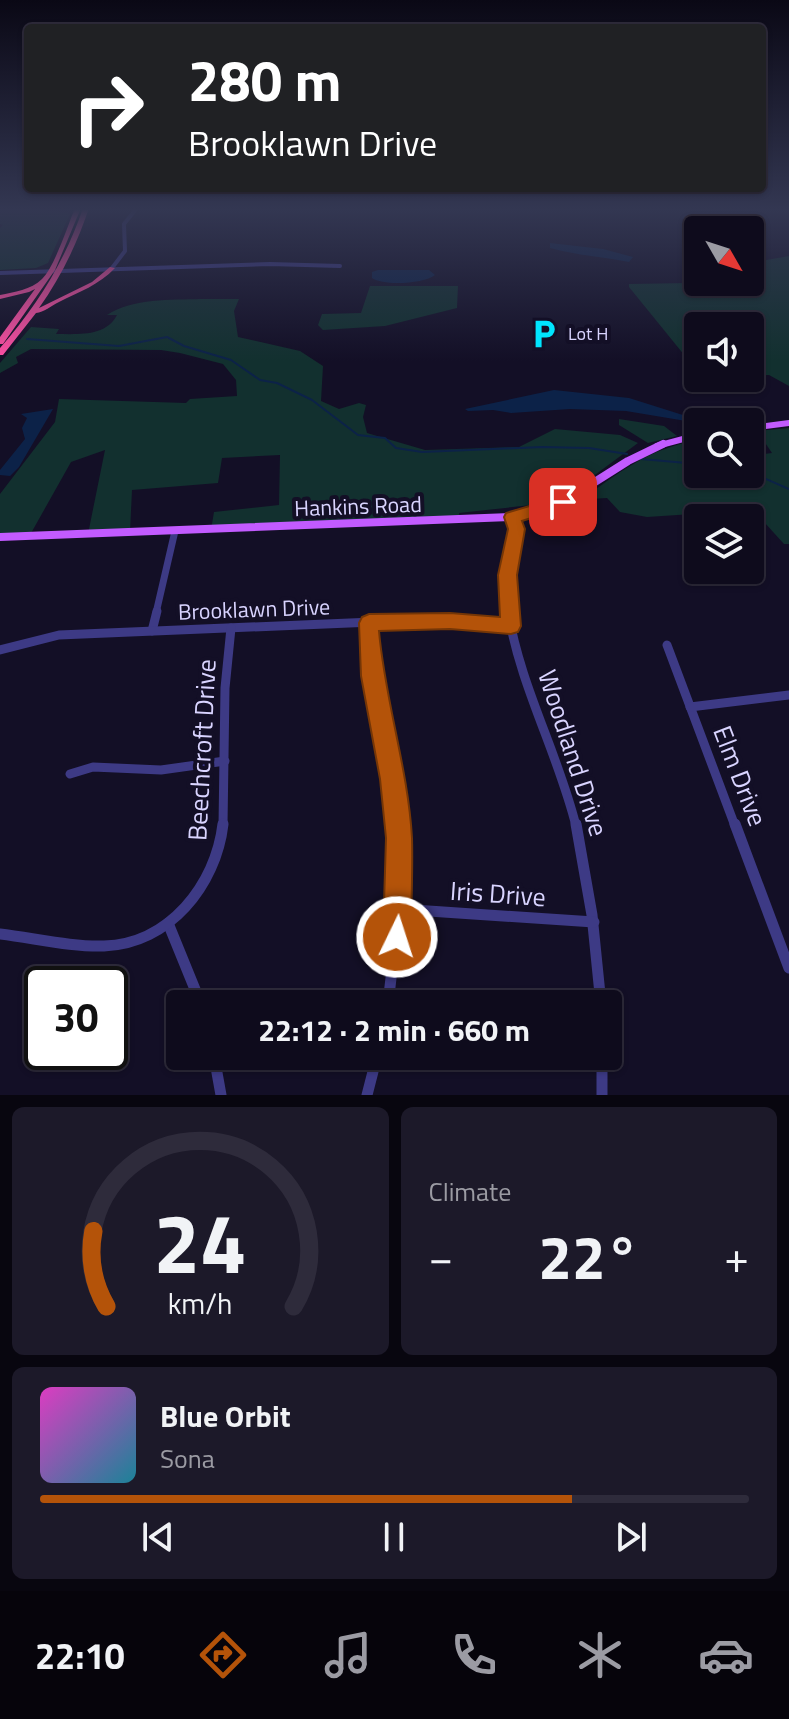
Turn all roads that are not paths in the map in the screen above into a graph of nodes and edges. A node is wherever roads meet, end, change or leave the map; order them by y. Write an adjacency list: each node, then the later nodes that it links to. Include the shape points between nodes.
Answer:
1 (59, 259): 7 (highway)
2 (61, 259): 7 (highway)
3 (119, 259): 5 (street)
4 (340, 266): 5 (street)
5 (112, 268): 7 (street); 9 (highway, via 90,288 47,305)
6 (0, 273): 7 (street)
7 (54, 273): 8 (highway, via 35,288); 9 (highway); 10 (highway)
8 (0, 297)
9 (22, 327): 11 (highway)
10 (0, 342)
11 (0, 353)
12 (789, 423): 13 (main road)
13 (764, 426)
14 (684, 438): 15 (main road, Hankins Road, via 643,450 563,502)
15 (512, 517): 16 (main road, Hankins Road); 19 (street, Woodland Drive, via 516,529 508,575)
16 (175, 531): 17 (main road, Hankins Road); 21 (street)
17 (0, 537)
18 (369, 623): 19 (street, Brooklawn Drive); 20 (street, Brooklawn Drive); 28 (street, via 372,676 396,808)
19 (511, 626): 29 (street, Woodland Drive, via 569,797)
20 (231, 628): 21 (street, Brooklawn Drive); 26 (street, Beechcroft Drive)
21 (152, 631): 23 (street, Brooklawn Drive, via 59,635)
22 (667, 645): 25 (street, Elm Drive)
23 (0, 650)
24 (789, 695): 25 (street)
25 (690, 707): 32 (street, Elm Drive)
26 (225, 761): 27 (street, via 161,770 93,767); 30 (street, Beechcroft Drive, via 225,831 218,858 194,900)
27 (70, 774)
28 (399, 909): 29 (street, Iris Drive); 34 (street)
29 (594, 922): 35 (street, Woodland Drive)
30 (168, 923): 31 (street, Beechcroft Drive, via 133,941 103,946); 33 (street)
31 (0, 934)
32 (789, 968)
33 (195, 990)
34 (390, 990)
35 (600, 990)
36 (217, 1070): 39 (street)
37 (373, 1070): 40 (street)
38 (602, 1070): 41 (street)
39 (221, 1095)
40 (367, 1095)
41 (602, 1095)

